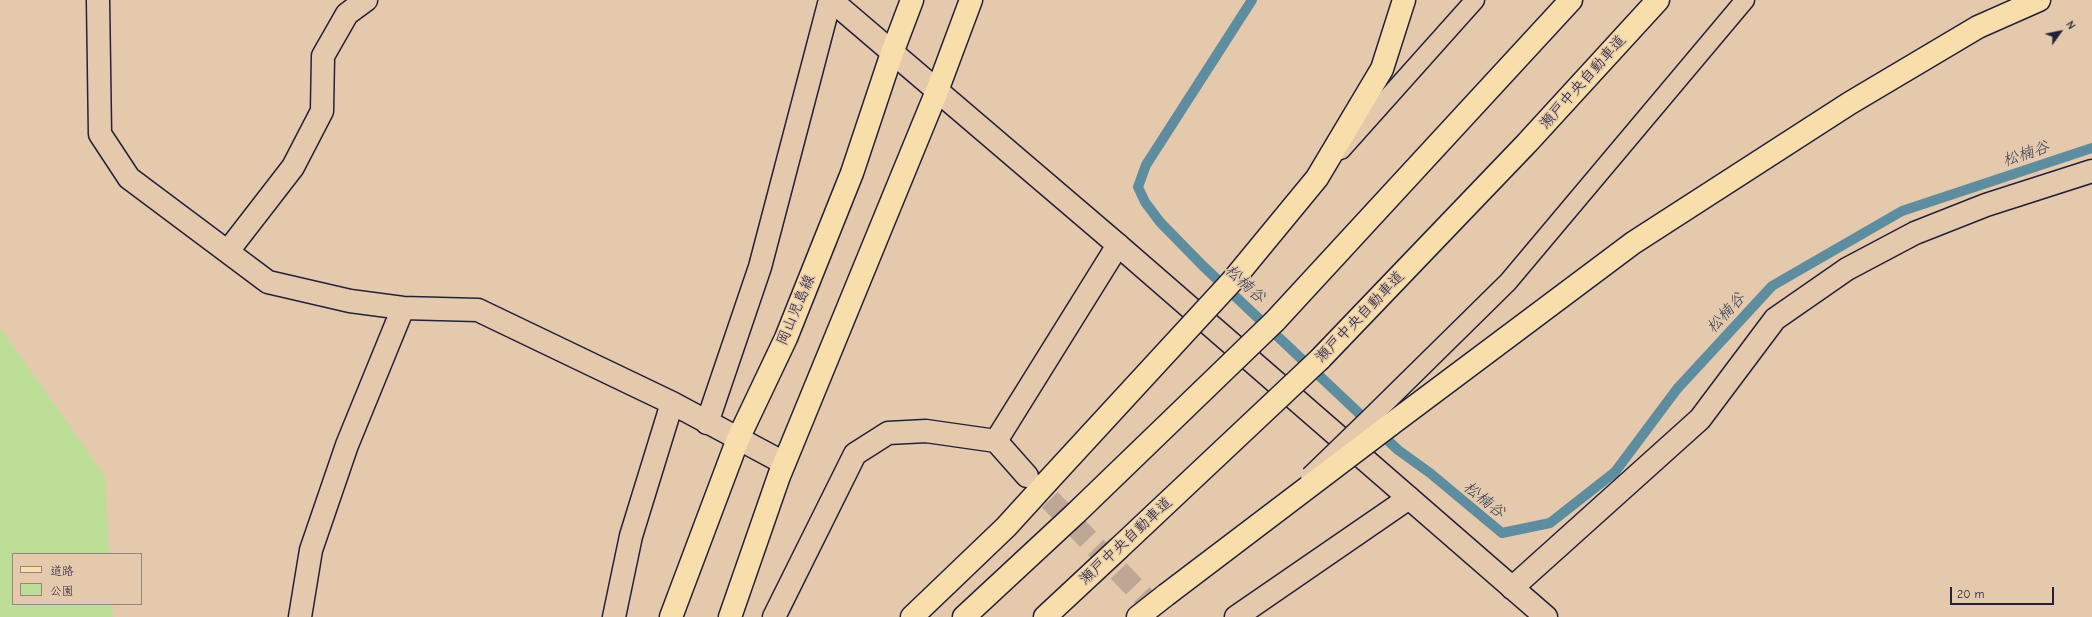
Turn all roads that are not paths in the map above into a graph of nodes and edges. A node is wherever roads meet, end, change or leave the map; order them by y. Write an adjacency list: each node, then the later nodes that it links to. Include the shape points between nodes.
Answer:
1 (98, 0): 17 (street, via 100,134 129,178)
2 (366, 0): 17 (street, via 347,14 322,56 322,111 293,167)
3 (831, 0): 12 (street); 21 (street, via 760,267)
4 (912, 0): 12 (main road, 岡山児島線)
5 (971, 0): 13 (main road)
6 (1404, 0): 15 (main road, via 1382,70)
7 (1475, 0): 15 (lane)
8 (1571, 0): 34 (main road, bridge, via 1275,321)
9 (1658, 0): 35 (main road, 瀬戸中央自動車道, bridge, via 1528,143 1320,359)
10 (1745, 0): 20 (lane, via 1508,282)
11 (2039, 0): 20 (main road, via 1978,27 1850,103 1633,243)
12 (892, 53): 13 (street); 22 (main road, 岡山児島線, via 852,173 786,338)
13 (937, 91): 16 (street); 24 (main road)
14 (2092, 171): 27 (street, via 1986,205 1915,233 1847,269 1775,319 1700,419)
15 (1317, 178): 33 (main road, bridge, via 1233,280 1048,482 1006,527)
16 (1118, 245): 23 (street); 26 (street)
17 (228, 251): 18 (street, via 268,282 350,301)
18 (403, 308): 19 (street, via 478,310); 28 (street, via 347,444 312,550)
19 (672, 403): 21 (street); 29 (street, via 632,536)
20 (1383, 418): 36 (main road, bridge, via 1273,512)
21 (707, 422): 22 (street)
22 (738, 439): 24 (street); 30 (main road, 岡山児島線)
23 (996, 441): 25 (street); 32 (street, via 926,431 888,433 855,454)
24 (784, 463): 31 (main road)
25 (1027, 476)
26 (1409, 498): 27 (street); 37 (street)
27 (1512, 588): 38 (street)
28 (300, 617)
29 (614, 617)
30 (671, 617)
31 (730, 617)
32 (774, 617)
33 (912, 617)
34 (964, 617)
35 (1045, 617)
36 (1138, 617)
37 (1236, 617)
38 (1546, 617)

